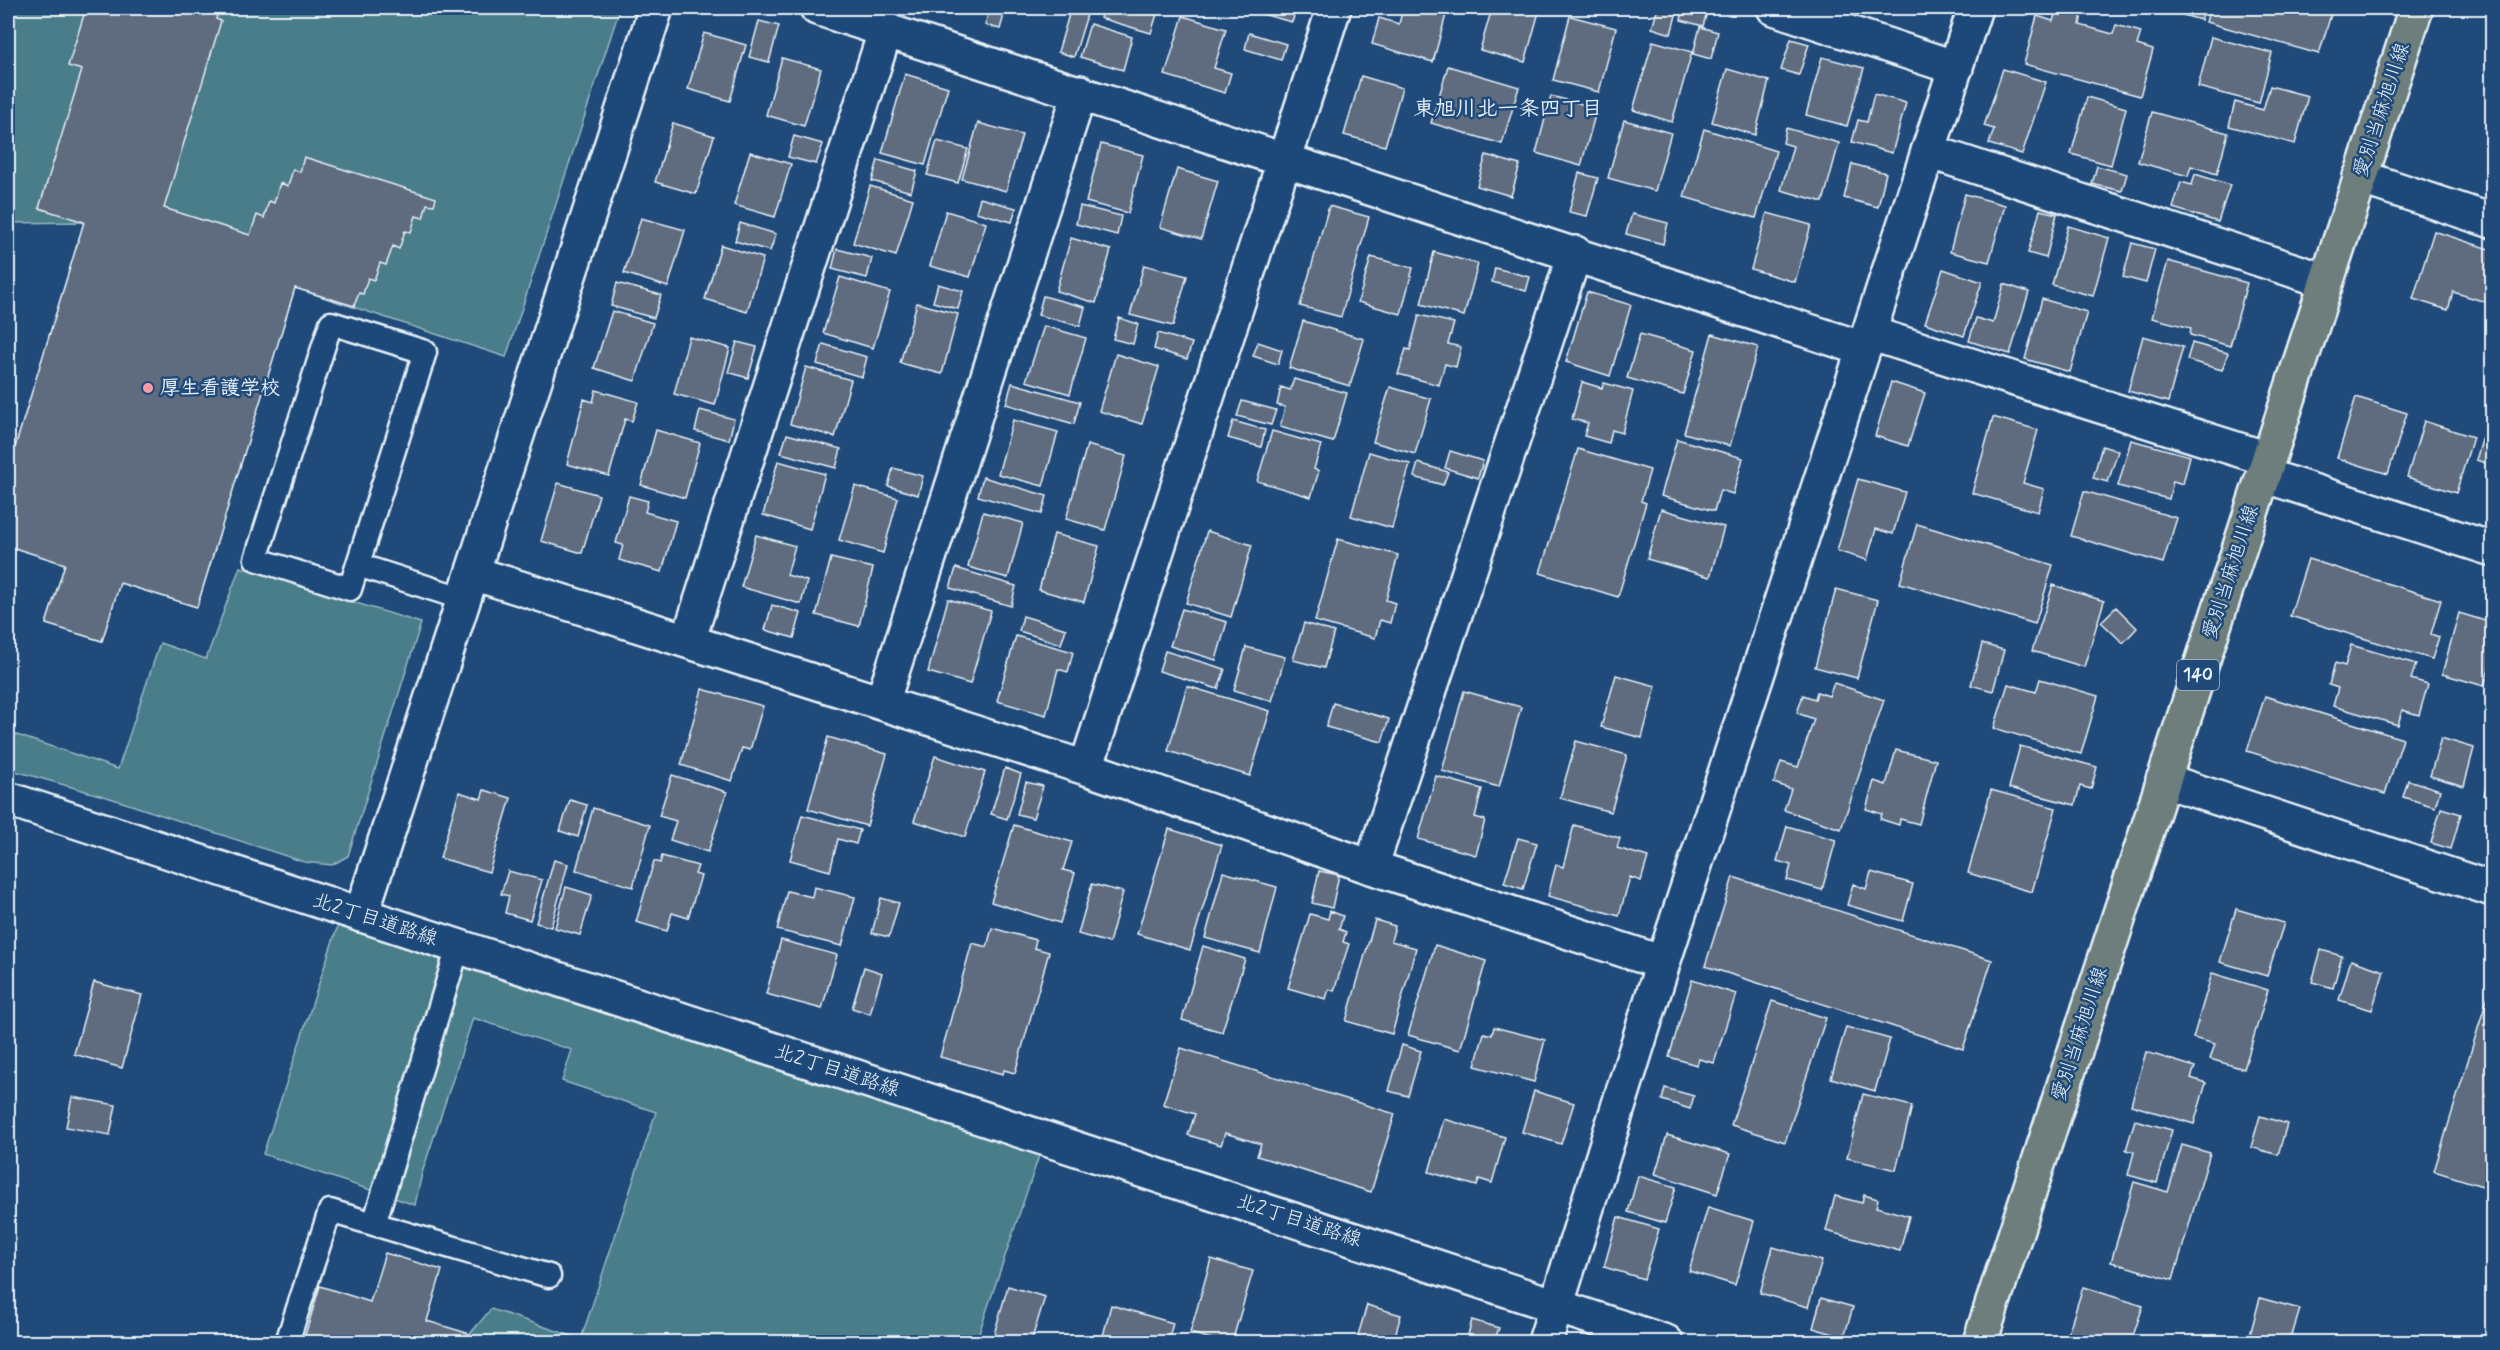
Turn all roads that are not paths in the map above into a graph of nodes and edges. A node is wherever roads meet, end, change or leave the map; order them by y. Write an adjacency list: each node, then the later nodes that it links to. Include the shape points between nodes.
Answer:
1 (656, 8): 20 (street)
2 (817, 8): 7 (street)
3 (1334, 8): 11 (street)
4 (1774, 8): 8 (street)
5 (1976, 8): 8 (street)
6 (2415, 8): 12 (main road, 愛別当麻旭川線 / 140)
7 (886, 29): 9 (street); 21 (street)
8 (1956, 68): 10 (street)
9 (1080, 92): 11 (street); 22 (street)
10 (1928, 151): 15 (street); 16 (street)
11 (1284, 158): 14 (street); 23 (street)
12 (2360, 177): 13 (street); 15 (main road, 愛別当麻旭川線 / 140)
13 (2493, 221)
14 (1575, 253): 16 (street); 26 (street)
15 (2326, 281): 17 (main road, 愛別当麻旭川線 / 140)
16 (1867, 341): 17 (street); 30 (street)
17 (2266, 467): 18 (street); 24 (main road, 愛別当麻旭川線 / 140)
18 (2493, 549)
19 (357, 565): 19 (lane, via 350,589 256,559 331,323 425,352); 20 (lane)
20 (469, 586): 21 (street); 28 (street)
21 (688, 641): 22 (street)
22 (882, 703): 23 (street)
23 (1086, 768): 26 (street)
24 (2163, 780): 27 (street); 37 (main road, 愛別当麻旭川線 / 140)
25 (8, 799): 28 (street, 北2丁目道路線)
26 (1371, 867): 30 (street)
27 (2493, 889)
28 (361, 915): 29 (street, 北2丁目道路線)
29 (458, 947): 31 (lane); 33 (street, 北2丁目道路線)
30 (1663, 963): 33 (street)
31 (374, 1224): 32 (lane); 34 (lane, via 330,1211)
32 (549, 1276)
33 (1557, 1306): 35 (street); 36 (street, 北2丁目道路線)
34 (287, 1342)
35 (1545, 1342)
36 (1666, 1342)
37 (1980, 1342)

